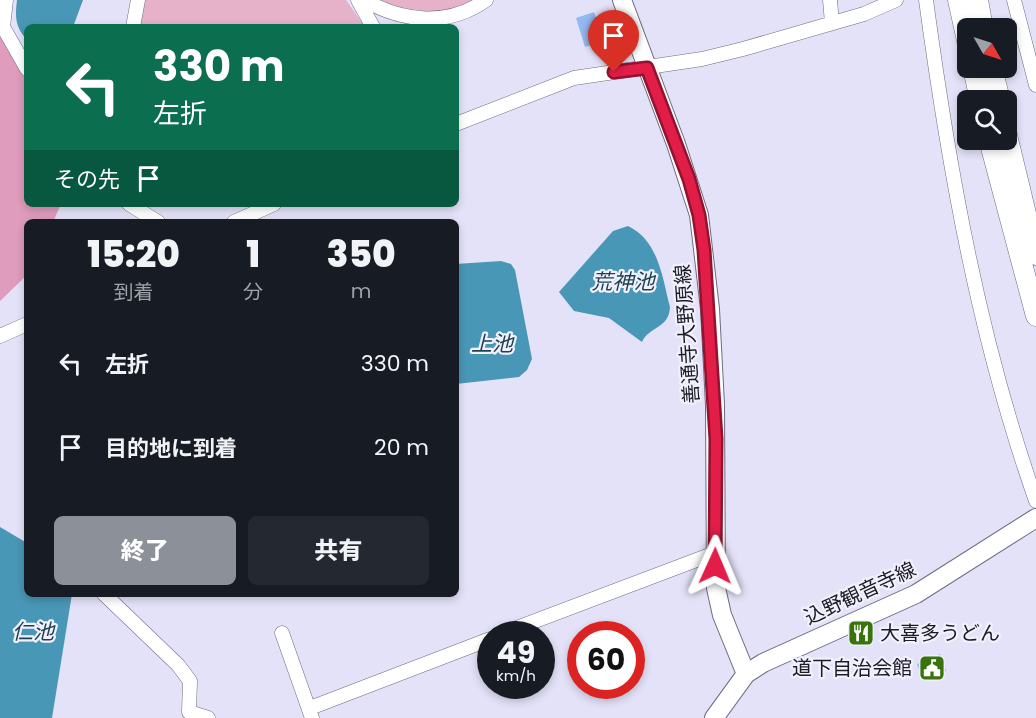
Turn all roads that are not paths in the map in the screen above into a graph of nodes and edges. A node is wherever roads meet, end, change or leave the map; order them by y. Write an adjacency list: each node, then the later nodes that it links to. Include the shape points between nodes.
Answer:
1 (6, 0): 19 (street, via 3,27)
2 (138, 0): 16 (street)
3 (358, 0): 17 (street)
4 (364, 0): 18 (street)
5 (486, 0): 18 (street, via 474,9)
6 (622, 0): 20 (main road, 善通寺大野原線)
7 (830, 0): 15 (street)
8 (896, 0): 15 (street)
9 (926, 0): 33 (street, via 945,130 977,298)
10 (958, 0): 13 (highway)
11 (978, 0): 14 (highway)
12 (1014, 0): 21 (street)
13 (962, 18)
14 (981, 18)
15 (832, 23): 20 (street, via 743,49)
16 (134, 24)
17 (371, 24)
18 (419, 24)
19 (24, 64)
20 (647, 68): 22 (street, via 574,78); 35 (main road, 善通寺大野原線, via 689,179 704,250 716,439)
21 (1036, 85)
22 (459, 123)
23 (992, 150): 30 (highway)
24 (1011, 150): 29 (highway)
25 (134, 207): 27 (street)
26 (267, 207): 28 (street)
27 (153, 219)
28 (241, 219)
29 (1036, 255)
30 (1036, 316)
31 (24, 325): 32 (street)
32 (0, 336)
33 (1036, 501)
34 (1036, 518): 40 (main road, 込野観音寺線, via 916,594 772,658)
35 (715, 553): 37 (street); 40 (main road, 善通寺大野原線, via 722,615)
36 (107, 597): 42 (street, via 178,665 190,681 189,712)
37 (535, 621)
38 (282, 633): 41 (street)
39 (477, 644): 41 (street)
40 (746, 674): 43 (main road, 込野観音寺線)
41 (311, 713)
42 (208, 718)
43 (714, 718)

